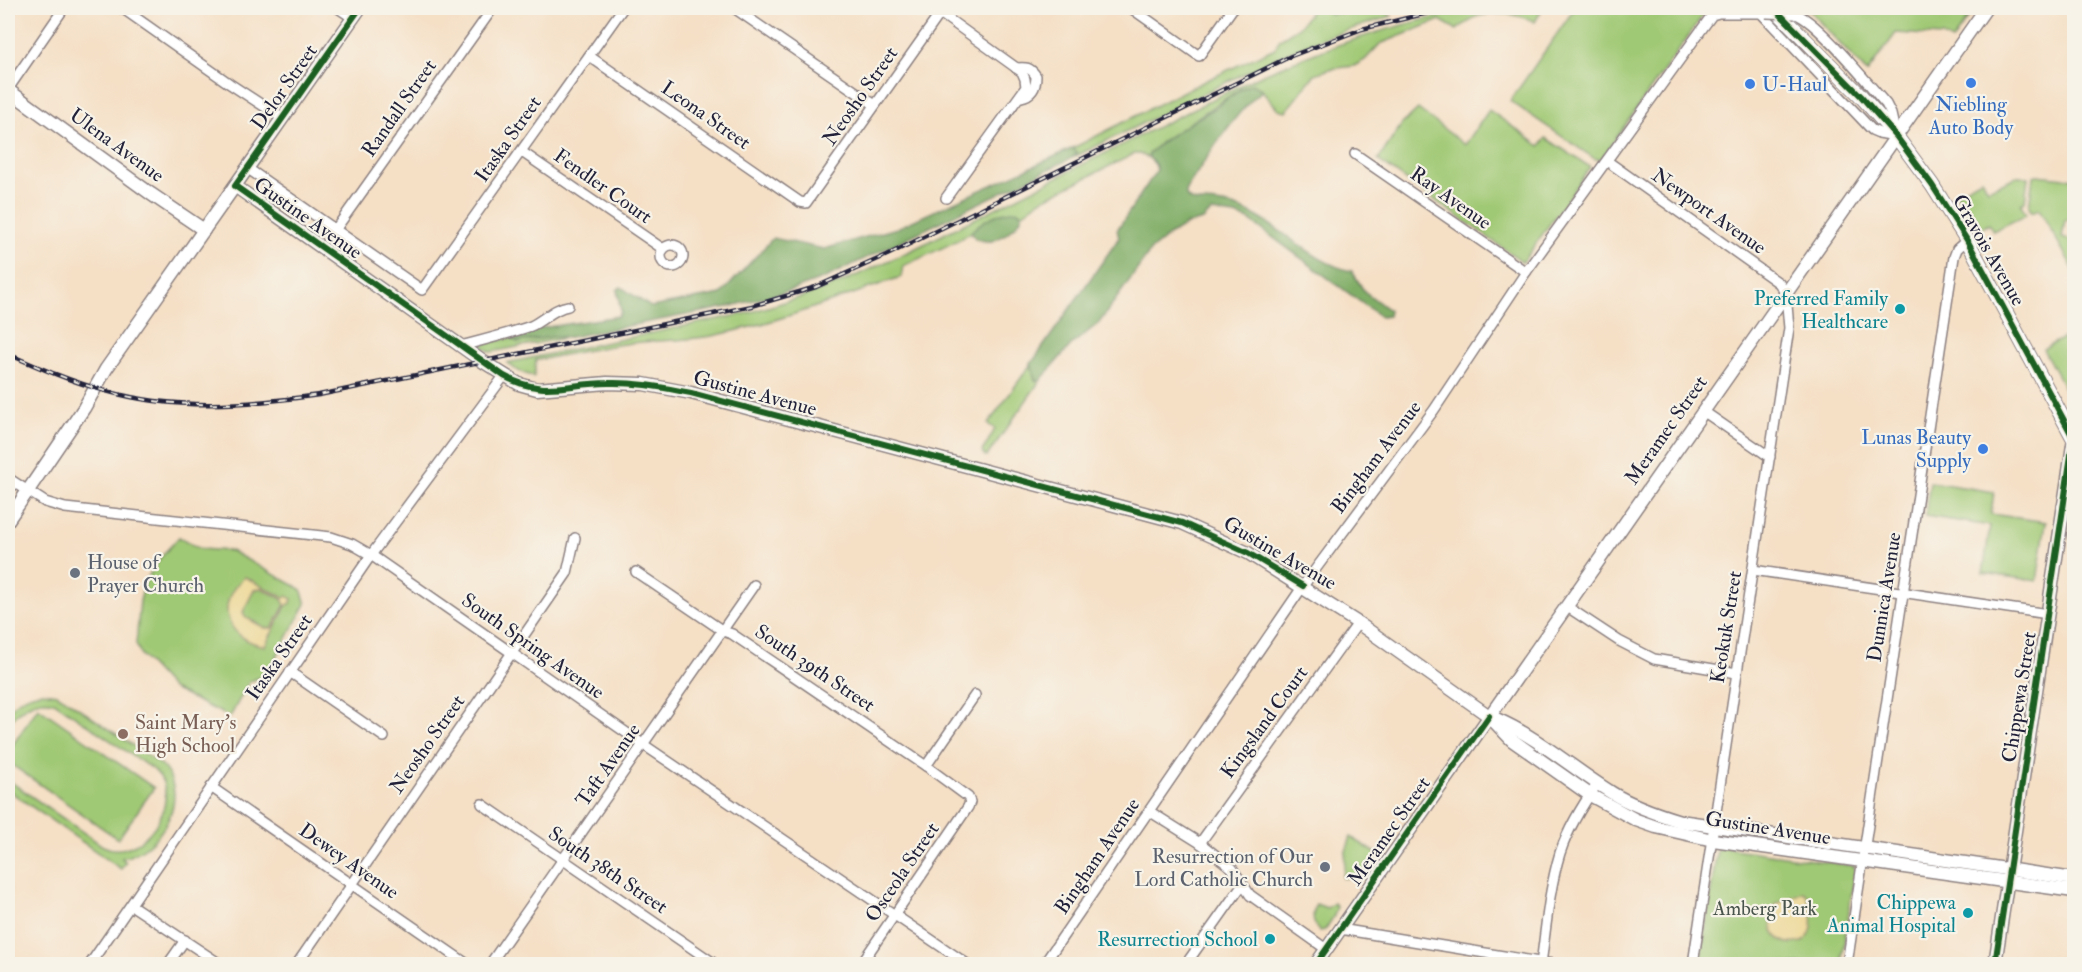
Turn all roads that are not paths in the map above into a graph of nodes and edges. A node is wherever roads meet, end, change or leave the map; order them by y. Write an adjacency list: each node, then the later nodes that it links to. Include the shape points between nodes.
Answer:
1 (64, 8): 14 (street)
2 (122, 8): 16 (street)
3 (338, 8): 12 (street)
4 (493, 8): 26 (street, Randall Street)
5 (622, 8): 13 (street, Itaska Street)
6 (734, 8): 15 (street)
7 (1131, 8): 8 (street, via 1199,56)
8 (1233, 8)
9 (1986, 8): 17 (street, Meramec Street)
10 (939, 9): 15 (street, Neosho Street); 23 (street, via 1022,72 1026,87)
11 (1767, 11): 17 (main road, Gravois Avenue, via 1845,79); 17 (street, Gravois Avenue, bridge, via 1805,17 1886,104); 20 (street, Bingham Avenue, via 1712,15)
12 (356, 13): 16 (street, Delor Street)
13 (589, 56): 18 (street, Itaska Street); 24 (street, Leona Street)
14 (8, 90): 25 (street, Ulena Avenue)
15 (875, 105): 24 (street, Neosho Street, via 808,202)
16 (282, 118): 21 (street, Delor Street)
17 (1896, 136): 27 (main road, Gravois Avenue); 30 (street, Meramec Street)
18 (522, 152): 26 (street, Itaska Street, via 422,291); 28 (street, Fendler Court)
19 (1355, 154): 29 (street, Ray Avenue)
20 (1607, 161): 29 (street, Bingham Avenue); 30 (street, Newport Avenue, via 1779,283)
21 (247, 168): 22 (street, Delor Street); 26 (street)
22 (235, 186): 25 (street, Delor Street); 32 (street, Gustine Avenue)
23 (946, 198)
24 (803, 203)
25 (204, 230): 38 (street, Delor Street, via 106,369)
26 (335, 230)
27 (1967, 240): 35 (main road, Gravois Avenue); 48 (street, Dunnica Avenue, via 1954,257)
28 (663, 249)
29 (1526, 273): 47 (street, Bingham Avenue, via 1434,410)
30 (1786, 294): 34 (street, Meramec Street); 36 (street, Keokuk Street, via 1789,328)
31 (568, 306): 32 (street, via 531,326)
32 (461, 346): 33 (street, Gustine Avenue)
33 (504, 376): 43 (street, Itaska Street); 47 (street, Gustine Avenue, via 537,388 607,382 644,384 710,398 1182,523 1248,553)
34 (1703, 411): 36 (street); 49 (street, Meramec Street)
35 (2074, 437): 40 (street, Chippewa Street)
36 (1770, 456): 44 (street, Keokuk Street)
37 (8, 478): 38 (street)
38 (27, 491): 41 (street, Delor Street); 43 (street, South Spring Avenue, via 55,506 77,511 331,537)
39 (2074, 495): 40 (main road)
40 (2064, 507): 50 (street, Chippewa Street)
41 (8, 520)
42 (575, 538): 53 (street, Neosho Street, via 567,573)
43 (371, 555): 53 (street, South Spring Avenue); 54 (street, Itaska Street)
44 (1753, 570): 48 (street); 55 (street, Keokuk Street)
45 (636, 572): 52 (street, South 39th Street)
46 (754, 585): 52 (street, Taft Avenue)
47 (1303, 586): 51 (street, Gustine Avenue); 66 (street, Bingham Avenue)
48 (1903, 592): 50 (street); 69 (street, Dunnica Avenue)
49 (1566, 606): 55 (street, via 1654,659); 57 (street, Meramec Street)
50 (2048, 614): 71 (street, Chippewa Street)
51 (1358, 623): 57 (street, Gustine Avenue); 68 (street, Kingsland Court)
52 (723, 631): 59 (street, Taft Avenue); 60 (street, South 39th Street)
53 (512, 653): 59 (street, South Spring Avenue); 73 (street, Neosho Street)
54 (290, 672): 58 (street); 62 (street, Itaska Street)
55 (1737, 673): 67 (street, Keokuk Street)
56 (975, 695): 60 (street)
57 (1489, 716): 61 (street, Gustine Avenue, via 1521,731); 63 (street, Gustine Avenue, via 1512,740); 78 (street, Meramec Street)
58 (384, 737)
59 (644, 745): 70 (street, Taft Avenue); 77 (street, South Spring Avenue)
60 (926, 766): 64 (street, South 39th Street)
61 (1598, 783): 63 (street); 67 (street, Gustine Avenue, via 1656,814)
62 (211, 787): 73 (street, Dewey Avenue); 76 (street, Itaska Street)
63 (1590, 795): 67 (street, Gustine Avenue, via 1656,827); 93 (street, via 1569,832 1555,869)
64 (970, 800): 77 (street, Osceola Street)
65 (482, 804): 70 (street, South 38th Street)
66 (1149, 811): 68 (street); 90 (street, Bingham Avenue)
67 (1714, 834): 69 (street, Gustine Avenue); 95 (street, Keokuk Street)
68 (1200, 843): 74 (street, via 1232,868)
69 (1863, 855): 71 (street, Gustine Avenue); 96 (street, Dunnica Avenue)
70 (562, 861): 86 (street, Taft Avenue); 87 (street, South 38th Street)
71 (2008, 875): 72 (street, Gustine Avenue); 75 (street, Gustine Avenue); 97 (street, Chippewa Street)
72 (2074, 879)
73 (352, 884): 84 (street, Neosho Street); 85 (street, Dewey Avenue)
74 (1242, 885): 80 (street, via 1250,896); 91 (street)
75 (2074, 891)
76 (131, 904): 79 (street); 81 (street, Itaska Street)
77 (894, 916): 88 (street, Osceola Street); 89 (street, South Spring Avenue)
78 (1340, 929): 80 (street, Meramec Street); 93 (street)
79 (185, 940): 82 (street); 83 (street)
80 (1326, 949): 92 (street, Meramec Street)
81 (90, 964)
82 (168, 964)
83 (220, 964)
84 (297, 964)
85 (467, 964)
86 (490, 964)
87 (716, 964)
88 (861, 964)
89 (967, 964)
90 (1044, 964)
91 (1186, 964)
92 (1316, 964)
93 (1541, 964): 94 (street)
94 (1552, 964)
95 (1693, 964)
96 (1847, 964)
97 (1995, 964)

